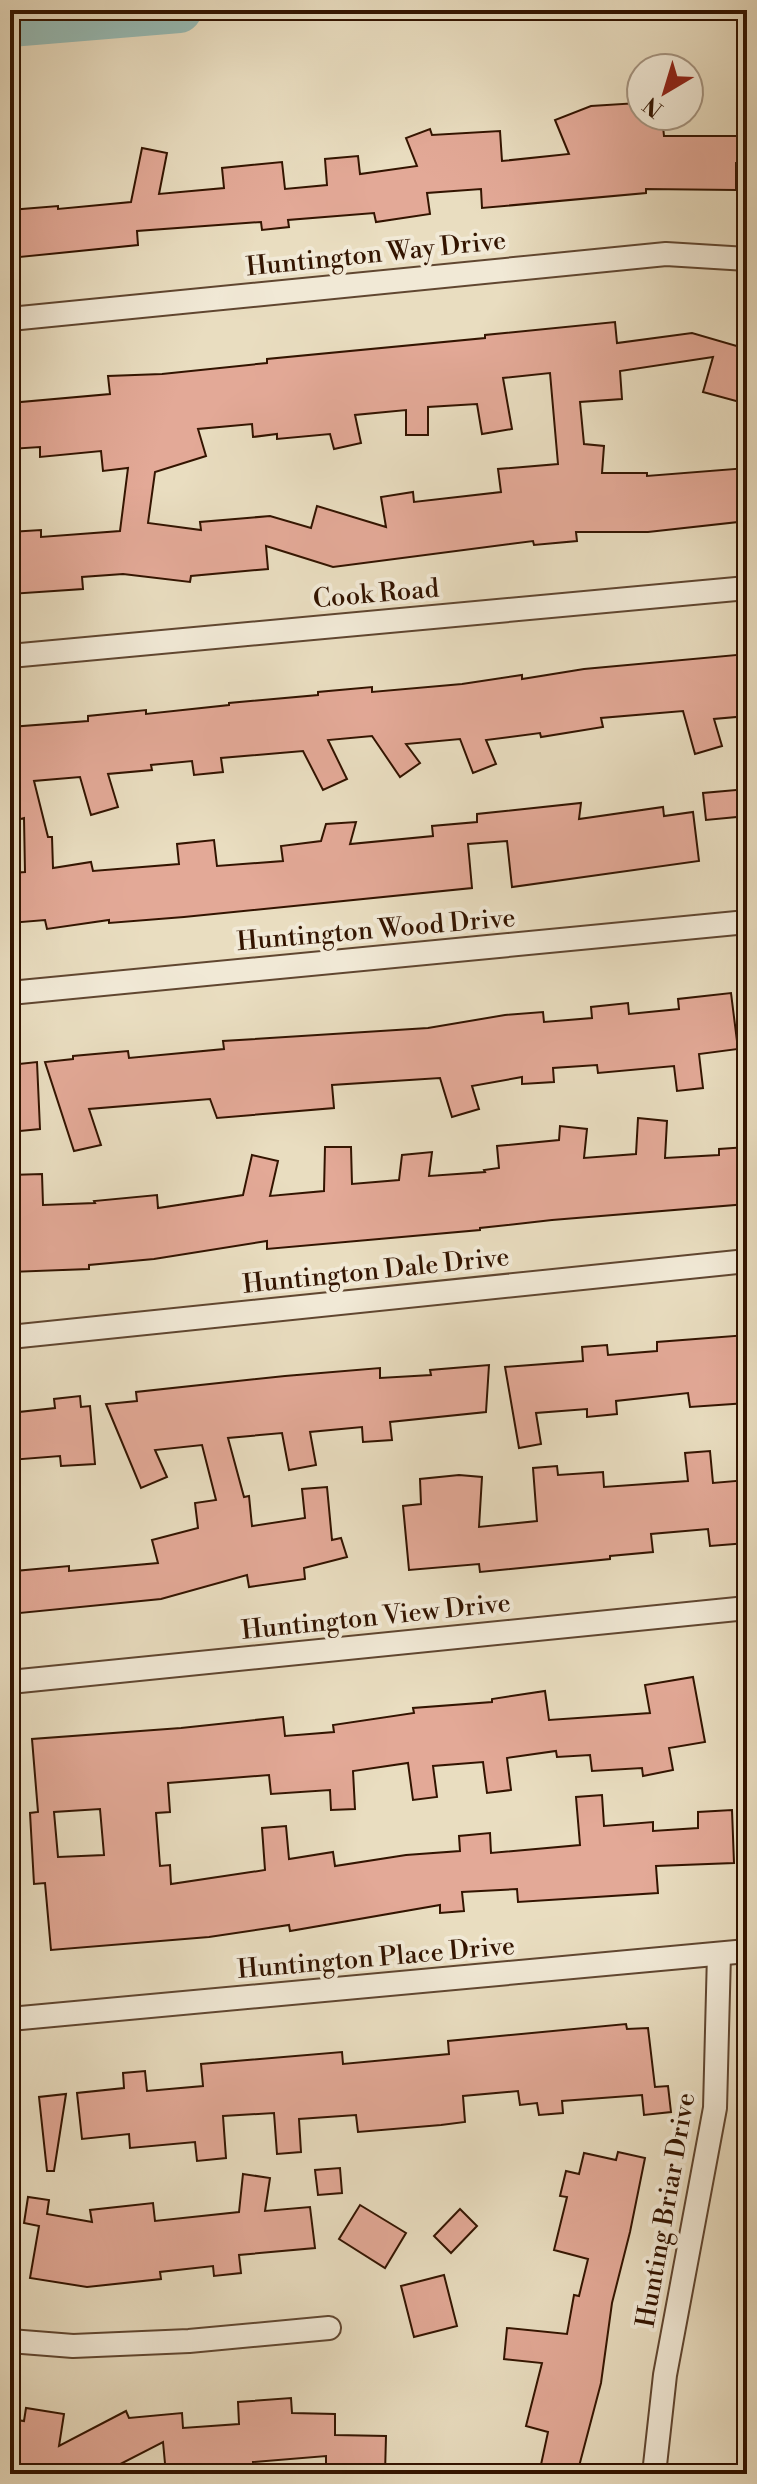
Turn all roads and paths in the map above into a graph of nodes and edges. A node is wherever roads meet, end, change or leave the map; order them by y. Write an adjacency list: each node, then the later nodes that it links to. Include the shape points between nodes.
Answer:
1 (747, 259): 2 (street, Huntington Way Drive, via 666,254)
2 (10, 319)
3 (747, 588): 4 (street, Cook Road)
4 (10, 656)
5 (747, 922): 6 (street, Huntington Wood Drive)
6 (10, 993)
7 (747, 1261): 8 (street, Huntington Dale Drive)
8 (10, 1337)
9 (747, 1608): 10 (street, Huntington View Drive)
10 (10, 1682)
11 (747, 1951): 12 (street, Huntington Place Drive)
12 (719, 1954): 13 (street, Huntington Place Drive); 16 (street, Hunting Briar Drive, via 715,2108 665,2375)
13 (10, 2019)
14 (329, 2328): 15 (street, via 73,2346)
15 (10, 2341)
16 (654, 2474)

